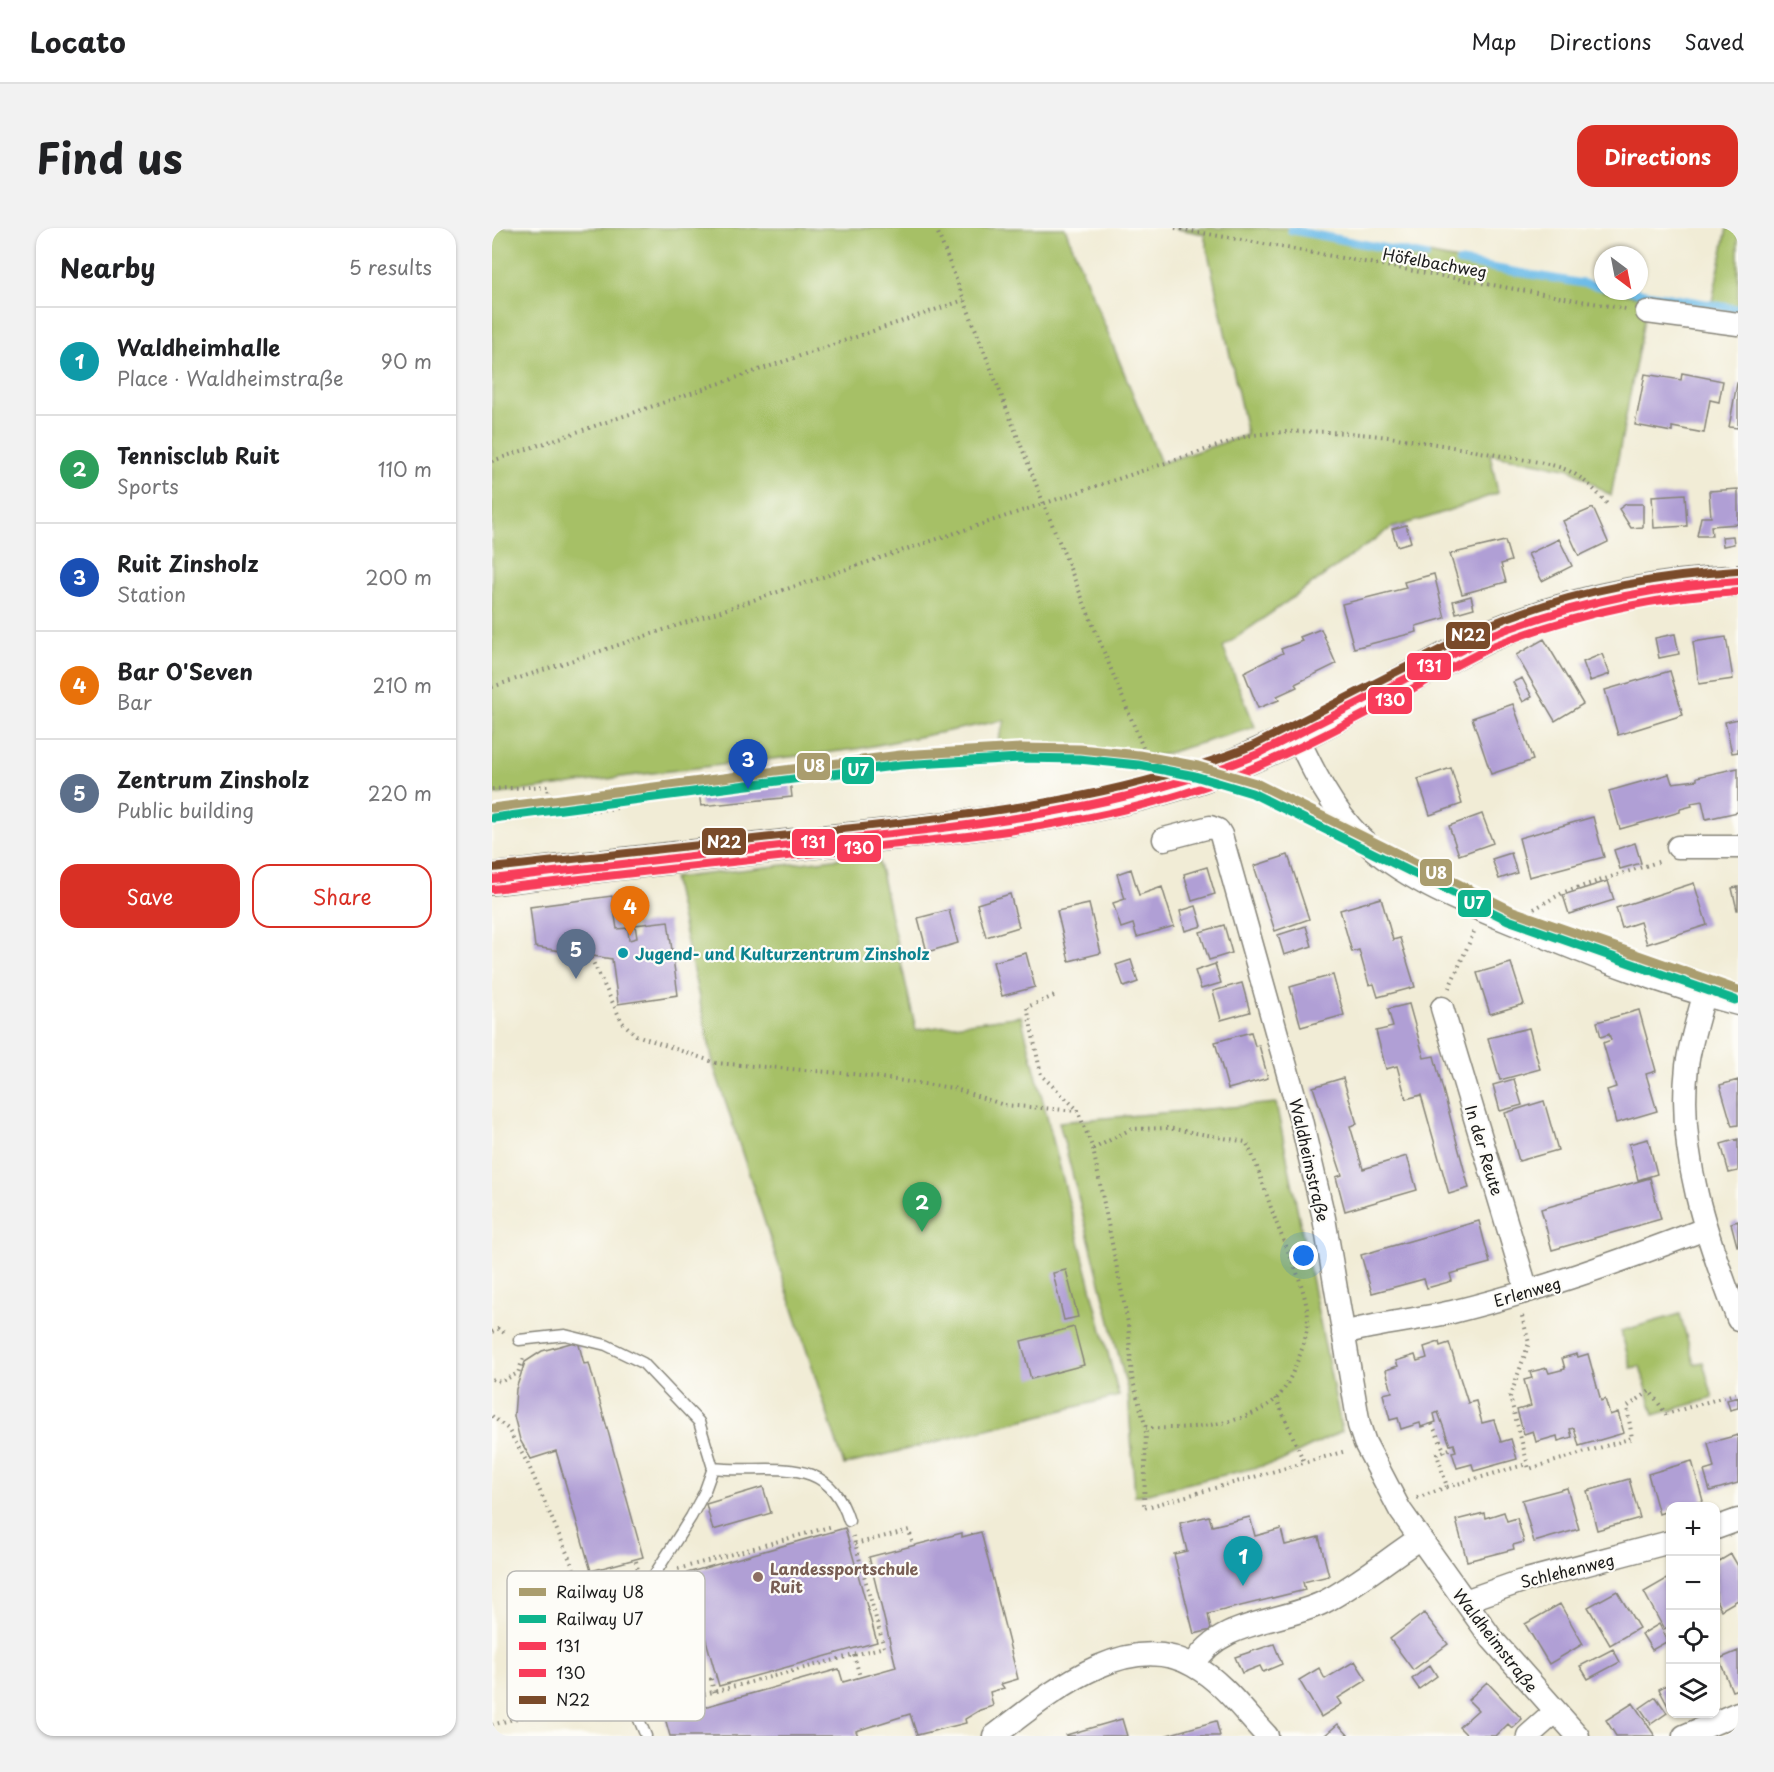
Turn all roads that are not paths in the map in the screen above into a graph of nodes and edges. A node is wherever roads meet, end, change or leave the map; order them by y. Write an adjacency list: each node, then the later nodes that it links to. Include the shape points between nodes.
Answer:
1 (1647, 312): 2 (street)
2 (1738, 324)
3 (1738, 581): 4 (main road, via 1623,593 1535,617 1489,636)
4 (1296, 734): 8 (main road, via 1180,783 1079,810); 9 (street, via 1329,796 1362,839 1395,864 1484,913 1600,960)
5 (1164, 839): 15 (street, Waldheimstraße, via 1210,827 1221,835 1301,1120 1324,1218)
6 (1678, 847): 7 (street)
7 (1738, 847)
8 (492, 879)
9 (1704, 995): 10 (street); 12 (street, via 1687,1064 1685,1109 1691,1166)
10 (1738, 1004)
11 (1443, 1008): 13 (street, In der Reute)
12 (1705, 1229): 13 (street, Erlenweg); 14 (street)
13 (1522, 1293): 15 (street, Erlenweg, via 1451,1312)
14 (1736, 1307)
15 (1343, 1333): 21 (street, Waldheimstraße, via 1365,1443)
16 (519, 1340): 17 (lane, via 565,1335 606,1345 643,1364 699,1422)
17 (713, 1468): 19 (lane, via 787,1468 805,1472 834,1490); 23 (lane, via 704,1493)
18 (1738, 1520): 20 (street)
19 (849, 1521)
20 (1720, 1527)
21 (1420, 1538): 24 (street, Waldheimstraße); 25 (street, via 1326,1601 1223,1637 1200,1655)
22 (1666, 1543): 24 (street, Schlehenweg, via 1519,1582)
23 (656, 1571)
24 (1465, 1601): 26 (street, Waldheimstraße, via 1510,1662)
25 (1194, 1665): 30 (street, via 1160,1655 1114,1659 1038,1704); 31 (street)
26 (1555, 1712): 32 (street); 33 (street, Waldheimstraße)
27 (1738, 1713): 34 (street)
28 (640, 1721): 29 (lane)
29 (646, 1736)
30 (994, 1736)
31 (1267, 1736)
32 (1528, 1736)
33 (1578, 1736)
34 (1684, 1736)

